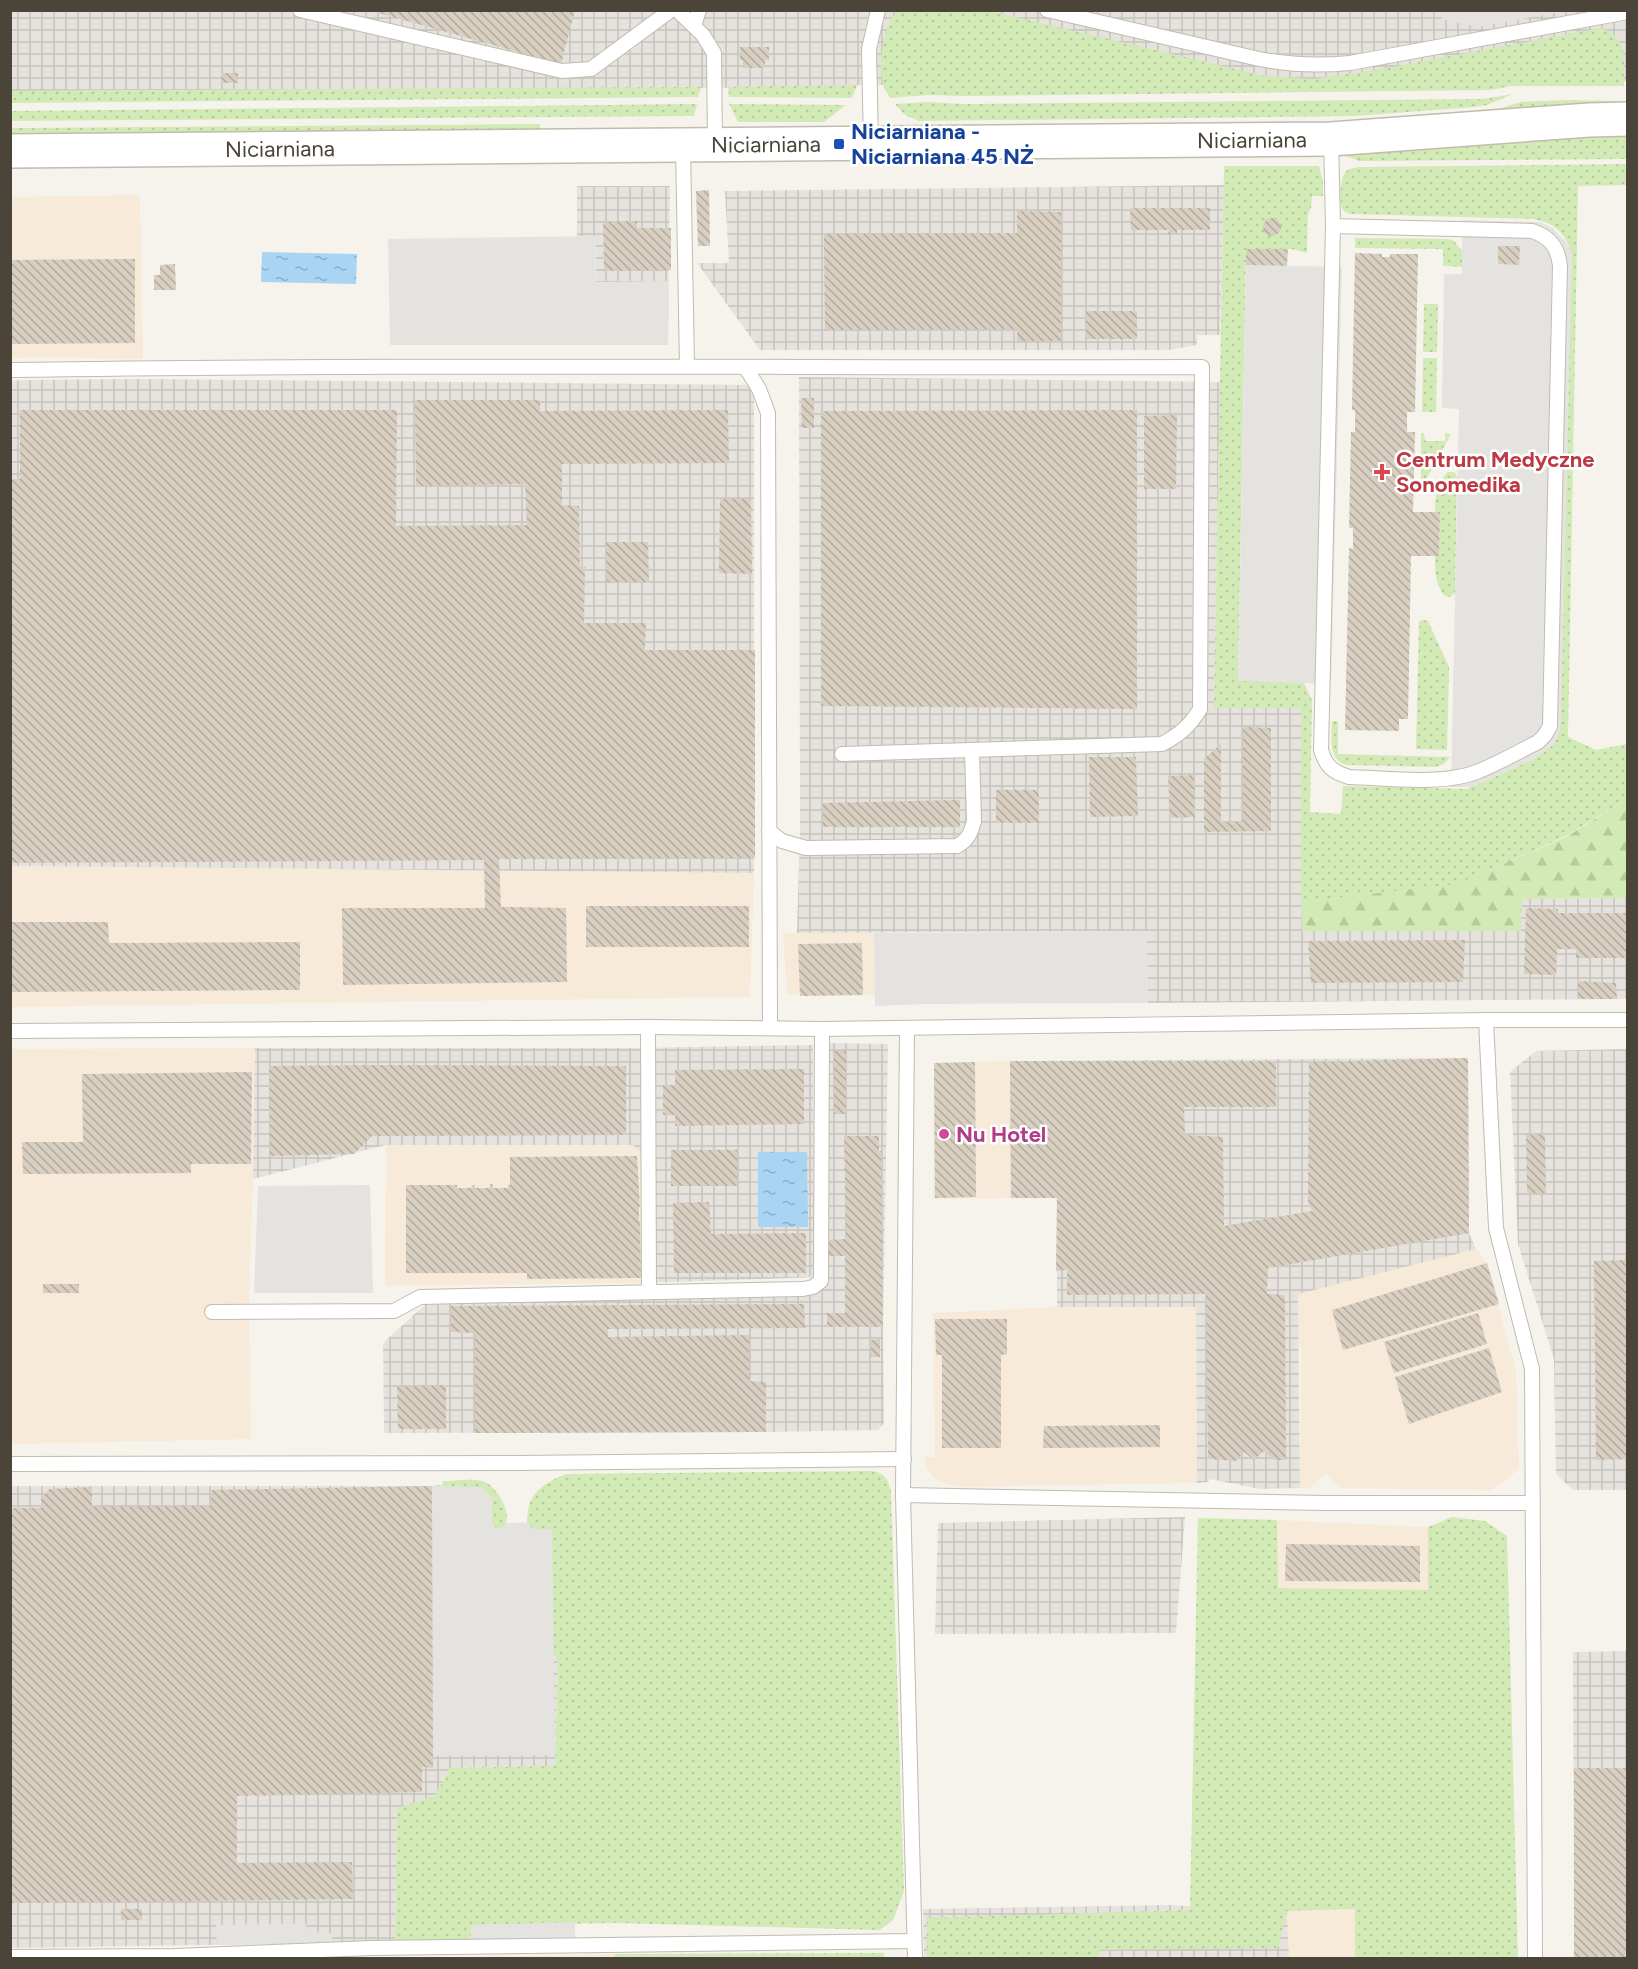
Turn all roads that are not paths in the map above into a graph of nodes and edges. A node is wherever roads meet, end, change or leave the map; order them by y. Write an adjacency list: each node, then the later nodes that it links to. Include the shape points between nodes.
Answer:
1 (300, 10): 2 (lane, via 562,71 591,69)
2 (671, 10)
3 (677, 10): 8 (lane)
4 (699, 10): 8 (lane)
5 (879, 10): 11 (lane, via 869,49)
6 (1047, 10): 7 (lane, via 1259,59 1323,66)
7 (1628, 12)
8 (694, 26): 12 (lane, via 714,53)
9 (1628, 120): 10 (street, Niciarniana)
10 (1331, 139): 11 (street, Niciarniana); 14 (lane)
11 (871, 144): 12 (street, Niciarniana)
12 (699, 146): 13 (street, Niciarniana); 15 (lane)
13 (10, 151)
14 (1333, 226): 14 (lane, via 1321,750 1324,763 1349,777 1463,776 1538,742 1550,726 1559,253 1543,234 1532,231)
15 (687, 366): 16 (lane); 17 (lane)
16 (746, 368): 18 (lane, via 1202,368 1200,709 1192,723 1162,744); 20 (lane, via 768,413)
17 (10, 370)
18 (972, 751): 19 (lane); 20 (lane, via 974,821 966,842 957,846 806,848 782,841)
19 (842, 754)
20 (769, 831): 24 (lane)
21 (1486, 1020): 22 (lane); 25 (lane); 33 (lane, via 1496,1228 1532,1369)
22 (1628, 1020)
23 (648, 1028): 24 (lane); 27 (lane); 28 (lane)
24 (770, 1028): 26 (lane)
25 (907, 1028): 26 (lane); 30 (lane)
26 (822, 1029): 28 (lane, via 820,1281 803,1289)
27 (10, 1031)
28 (649, 1292): 29 (lane, via 420,1297 394,1311)
29 (212, 1311)
30 (904, 1460): 31 (lane); 32 (lane)
31 (10, 1464)
32 (903, 1495): 33 (lane); 34 (lane)
33 (1532, 1503): 37 (lane)
34 (914, 1941): 35 (lane); 36 (lane)
35 (10, 1957)
36 (915, 1959)
37 (1535, 1959)

